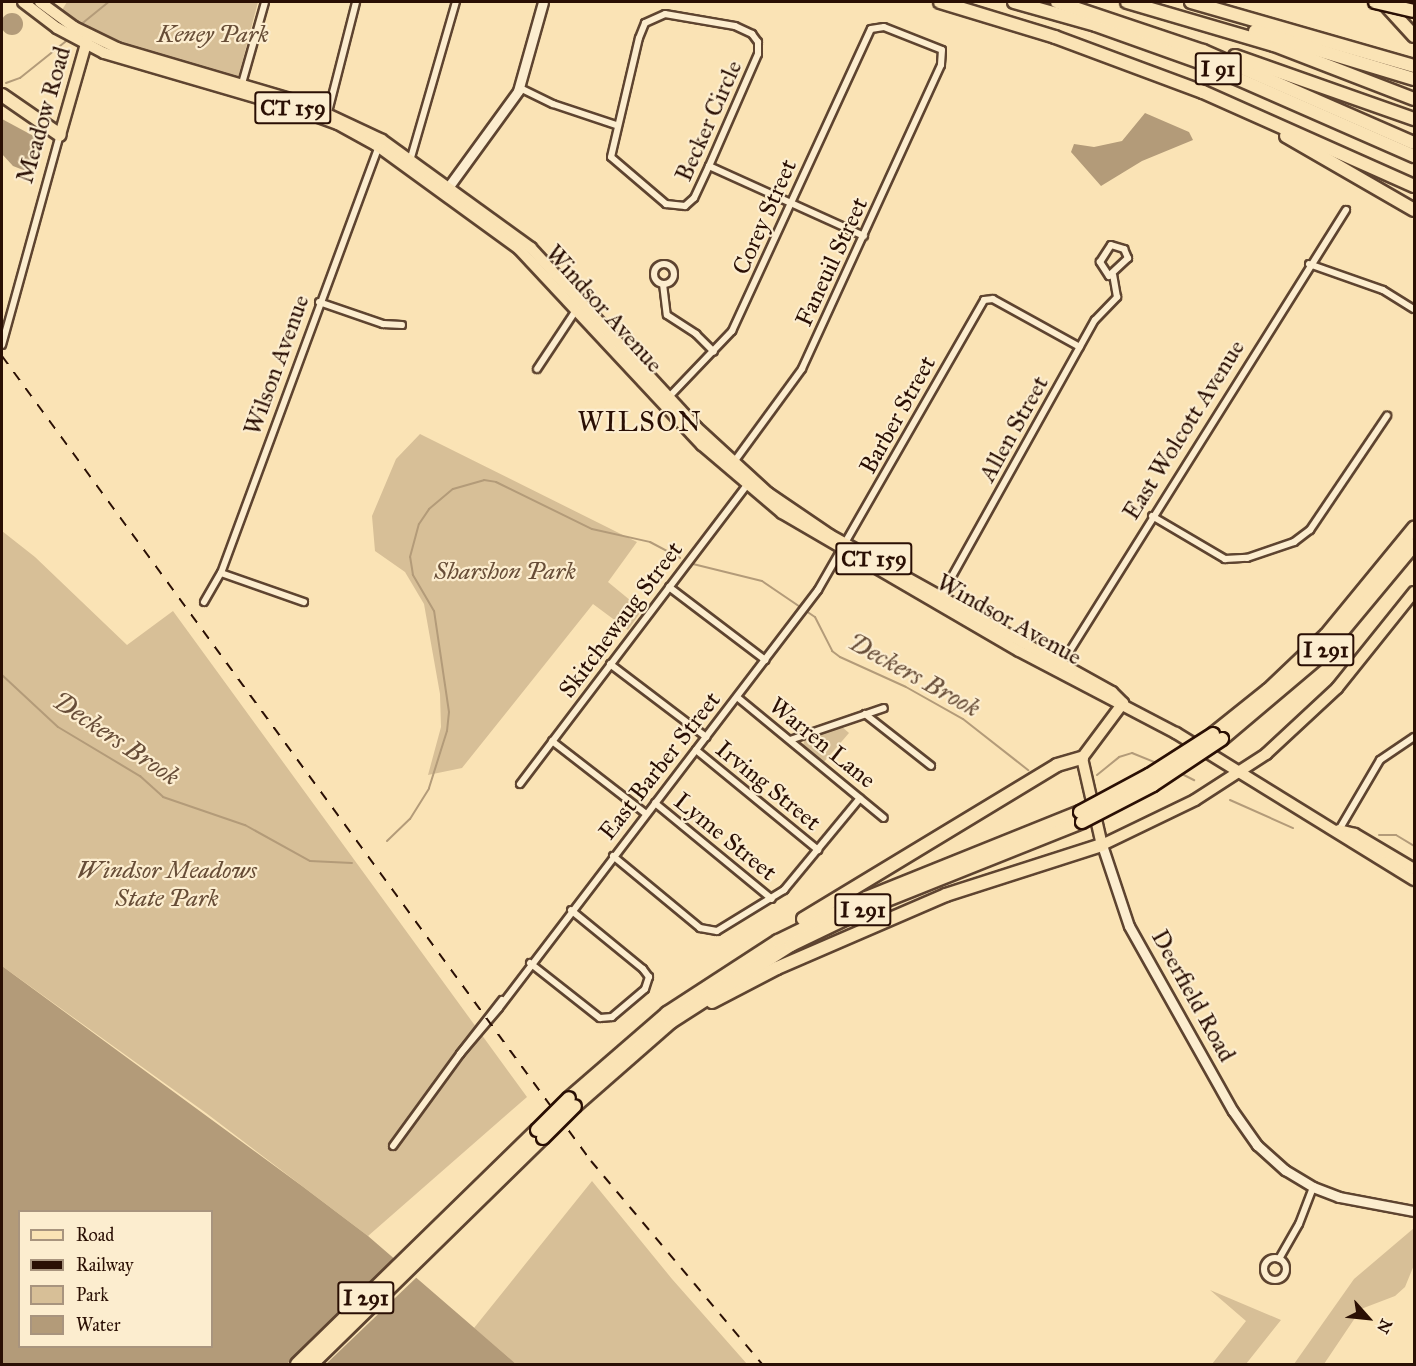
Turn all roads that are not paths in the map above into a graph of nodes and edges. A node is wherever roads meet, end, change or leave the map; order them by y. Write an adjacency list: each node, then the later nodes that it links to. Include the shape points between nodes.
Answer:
1 (23, 2): 17 (main road, Windsor Avenue / CT 159)
2 (40, 2): 17 (main road, Windsor Avenue / CT 159)
3 (265, 2): 23 (street)
4 (356, 2): 28 (street)
5 (456, 2): 35 (street)
6 (543, 2): 22 (street)
7 (940, 2): 24 (highway, via 1081,46)
8 (1014, 2): 34 (highway, I 91, via 1192,59)
9 (1057, 2): 16 (highway)
10 (1127, 2): 26 (highway, via 1274,45)
11 (1143, 2): 21 (highway)
12 (1191, 2): 20 (highway, I 91)
13 (1375, 2): 15 (highway, bridge)
14 (1383, 2): 18 (highway)
15 (1414, 11)
16 (1130, 24): 29 (highway); 33 (highway, via 1236,64)
17 (79, 35): 23 (main road, Windsor Avenue / CT 159, via 157,66); 31 (main road, Meadow Road)
18 (1414, 36)
19 (944, 55): 39 (street, Corey Street, via 937,47 875,26 868,33); 42 (street, Faneuil Street)
20 (1414, 66)
21 (1414, 78)
22 (520, 88): 30 (street); 38 (street)
23 (241, 89): 28 (main road, Windsor Avenue / CT 159)
24 (1191, 89): 37 (highway); 41 (highway, via 1320,154)
25 (2, 95): 31 (highway)
26 (1414, 99)
27 (2, 102): 31 (highway, via 43,131)
28 (327, 116): 32 (main road, Windsor Avenue / CT 159)
29 (1414, 119)
30 (616, 125): 36 (street, Becker Circle, via 610,147 615,164 666,204 685,206 694,198); 36 (street, Becker Circle, via 645,23 656,15 745,30 758,42 758,54)
31 (60, 135): 51 (street, Meadow Road)
32 (380, 143): 35 (main road, Windsor Avenue / CT 159); 47 (street, Wilson Avenue)
33 (1414, 143)
34 (1414, 156)
35 (408, 162): 38 (main road, Windsor Avenue / CT 159)
36 (709, 166): 39 (street)
37 (1414, 186)
38 (447, 190): 45 (main road, Windsor Avenue / CT 159)
39 (791, 202): 42 (street); 53 (street, Corey Street, via 732,331)
40 (1346, 210): 43 (street, East Wolcott Avenue)
41 (1414, 210)
42 (864, 236): 57 (street, Faneuil Street, via 802,369)
43 (1310, 264): 48 (street, via 1383,290); 59 (street, East Wolcott Avenue)
44 (1113, 275): 44 (street, via 1128,258 1126,250 1113,245 1105,250 1100,262 1105,274); 52 (street, Allen Street, via 1118,297 1098,316)
45 (555, 280): 49 (main road, Windsor Avenue / CT 159); 55 (main road, Windsor Avenue / CT 159)
46 (663, 284): 53 (street, via 667,315 696,334)
47 (319, 302): 50 (street, via 383,324); 63 (street, Wilson Avenue)
48 (1414, 309)
49 (576, 310): 54 (street); 55 (main road, Windsor Avenue / CT 159)
50 (402, 325)
51 (2, 345)
52 (1080, 347): 62 (street, Barber Street, via 987,298); 66 (street, Allen Street)
53 (714, 352): 55 (street, Corey Street)
54 (537, 369)
55 (665, 401): 57 (main road, Windsor Avenue / CT 159)
56 (1387, 416): 59 (street, via 1310,530 1294,542 1247,558 1224,559)
57 (730, 467): 58 (main road, Windsor Avenue / CT 159)
58 (748, 482): 62 (main road, Windsor Avenue / CT 159); 64 (street, Skitchewaug Street)
59 (1152, 516): 71 (street, East Wolcott Avenue)
60 (1414, 528): 77 (highway, I 291, via 1326,635)
61 (1414, 545): 77 (highway, I 291, via 1326,651)
62 (842, 547): 66 (main road, Windsor Avenue / CT 159); 69 (street, East Barber Street, via 805,607)
63 (221, 573): 67 (street, Wilson Avenue); 68 (street)
64 (669, 587): 69 (street); 70 (street, Skitchewaug Street)
65 (1414, 592): 84 (main road, via 1328,698)
66 (939, 600): 71 (main road, Windsor Avenue / CT 159)
67 (204, 602)
68 (304, 602)
69 (765, 660): 72 (street, East Barber Street)
70 (610, 664): 76 (street); 80 (street, Skitchewaug Street)
71 (1059, 668): 73 (main road, Windsor Avenue / CT 159, via 1112,692)
72 (737, 697): 76 (street, East Barber Street); 79 (street, Warren Lane)
73 (1123, 703): 82 (main road); 84 (main road, Windsor Avenue / CT 159)
74 (884, 708): 75 (street)
75 (865, 714): 79 (street); 83 (street)
76 (706, 737): 81 (street, East Barber Street)
77 (1218, 737): 89 (highway, I 291, bridge)
78 (1414, 737): 91 (street, via 1380,760)
79 (790, 740): 86 (street, Warren Lane)
80 (552, 741): 85 (street, Skitchewaug Street); 88 (street)
81 (696, 750): 87 (street, East Barber Street); 93 (street, Irving Street)
82 (1082, 758): 92 (main road, Deerfield Road); 101 (highway, via 1057,765 759,945)
83 (932, 766)
84 (1241, 771): 91 (main road, Windsor Avenue / CT 159); 92 (main road, via 1185,806)
85 (520, 784)
86 (860, 798): 90 (street, Warren Lane); 93 (street)
87 (655, 803): 88 (street, East Barber Street); 98 (street, Lyme Street)
88 (646, 814): 94 (street, East Barber Street)
89 (1081, 817): 101 (highway, I 291, via 842,908); 102 (highway, I 291, via 831,925 750,969)
90 (884, 818)
91 (1339, 830): 95 (main road, Windsor Avenue / CT 159)
92 (1102, 846): 102 (highway, via 928,902 766,973); 105 (street, Deerfield Road, via 1126,919 1242,1127 1277,1164)
93 (818, 850): 98 (street)
94 (613, 856): 98 (street, via 700,928 711,932); 99 (street, East Barber Street)
95 (1386, 858): 96 (main road, Windsor Avenue / CT 159); 97 (main road, Windsor Avenue / CT 159)
96 (1414, 869)
97 (1414, 880)
98 (772, 899)
99 (572, 910): 100 (street, East Barber Street); 100 (street, via 649,977 645,989 606,1019 594,1015)
100 (530, 963): 104 (street, East Barber Street)
101 (729, 970): 103 (highway, I 291, via 644,1030)
102 (661, 1030): 103 (highway, I 291)
103 (572, 1102): 107 (highway, I 291, bridge)
104 (393, 1146)
105 (1313, 1187): 106 (street, Deerfield Road, via 1339,1197); 108 (street, via 1299,1224)
106 (1414, 1211)
107 (439, 1234): 109 (highway, I 291); 110 (highway, I 291)
108 (1279, 1259)
109 (297, 1365)
110 (312, 1365)

